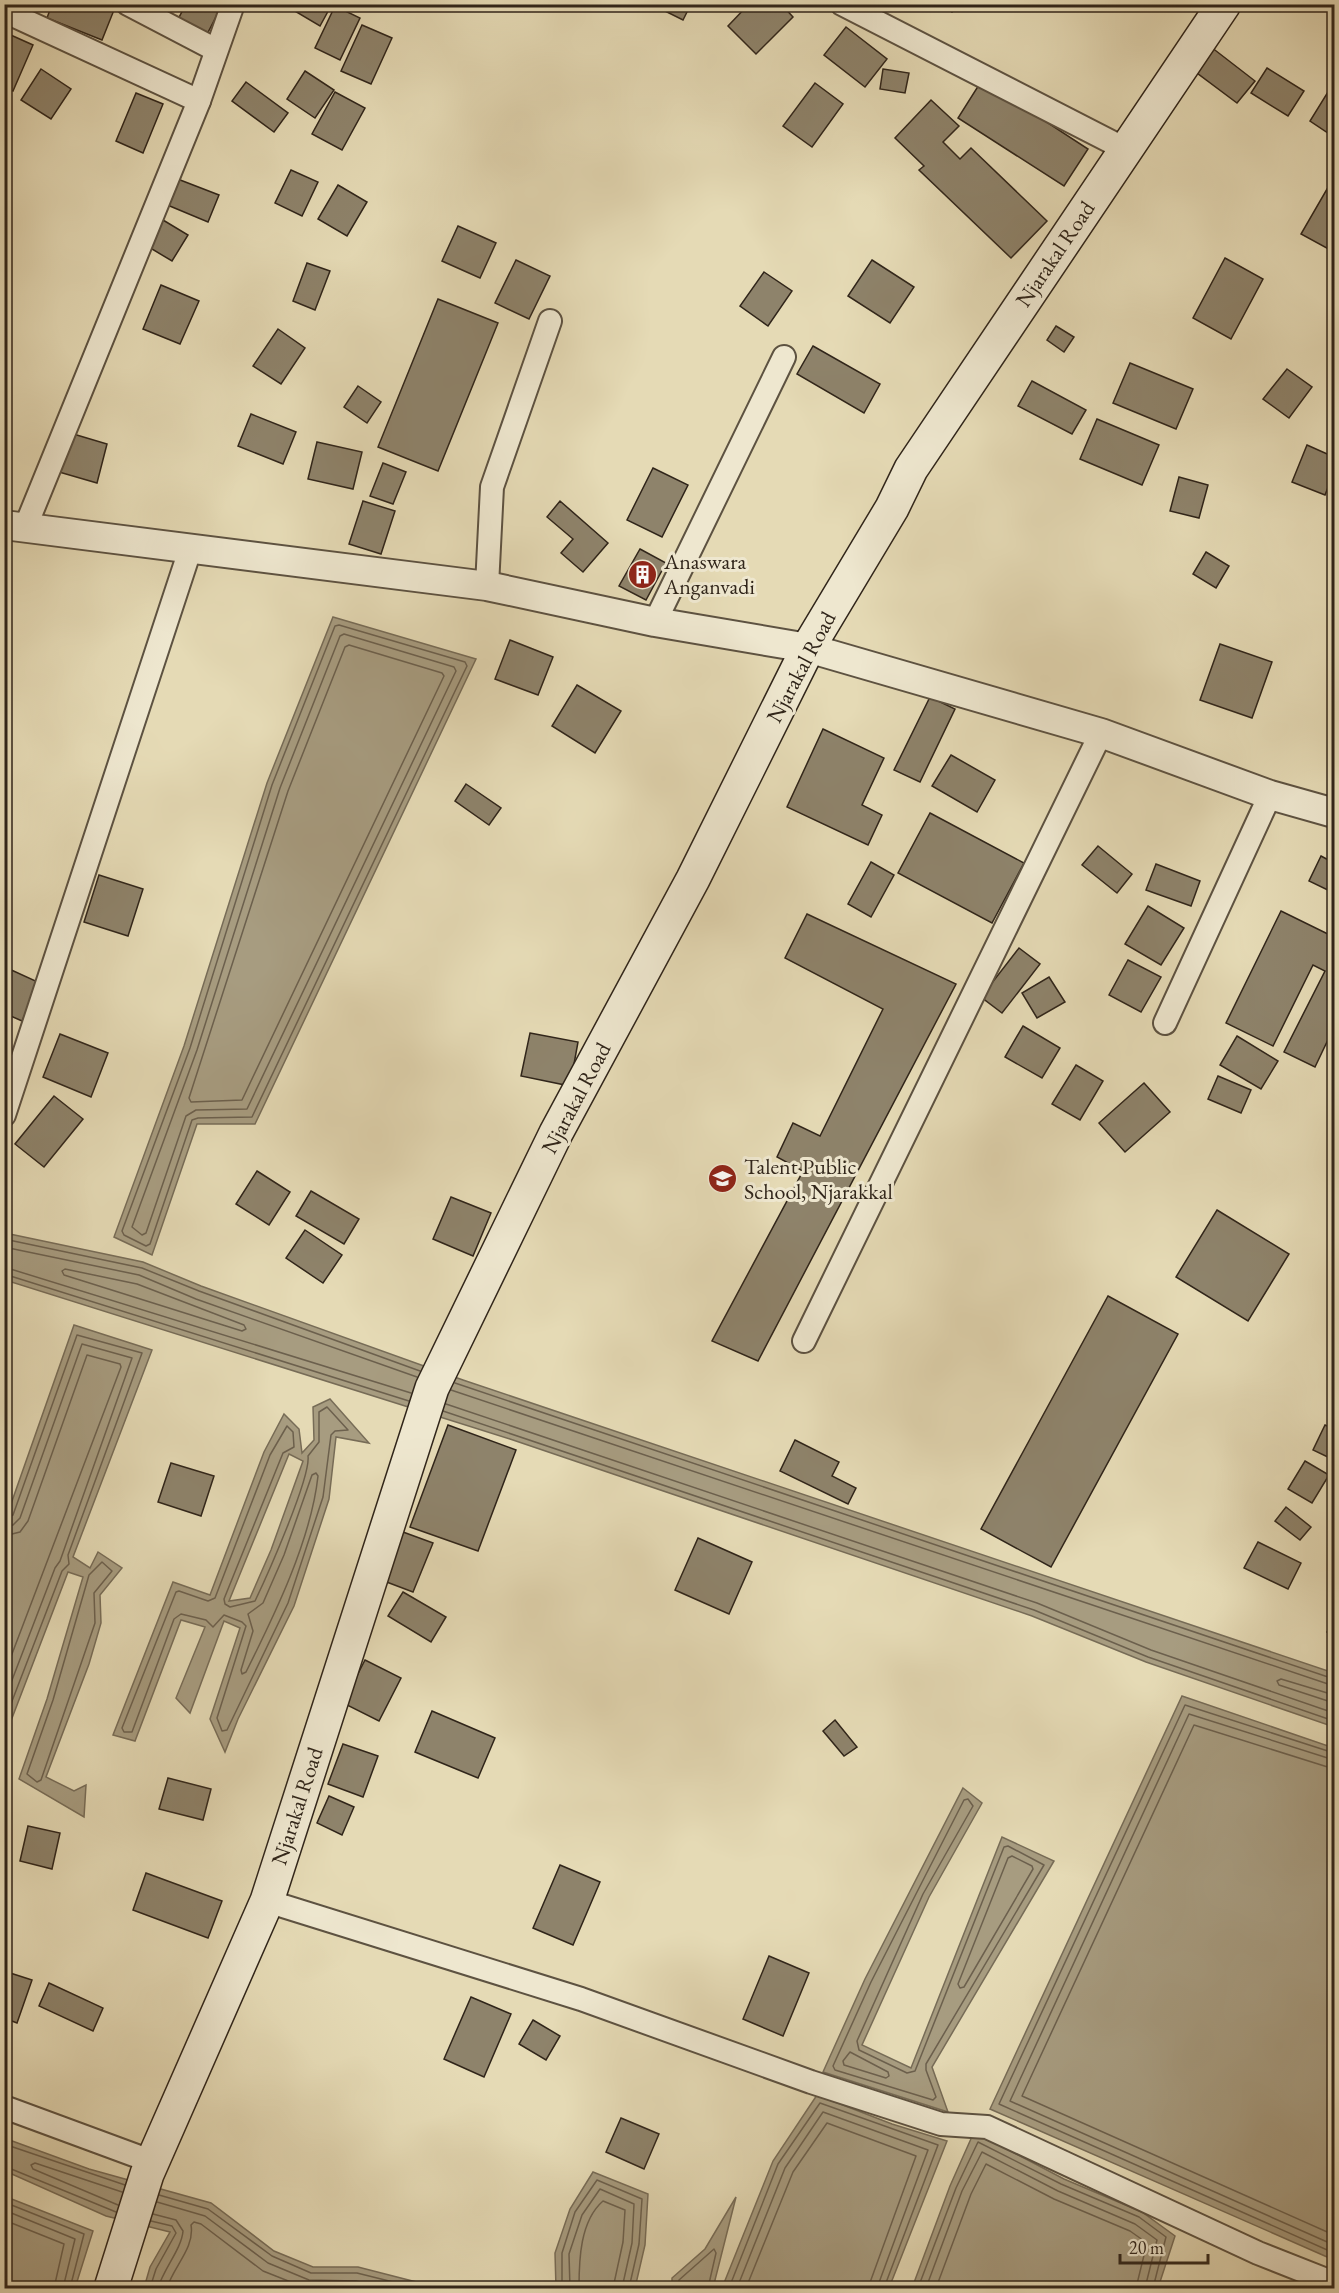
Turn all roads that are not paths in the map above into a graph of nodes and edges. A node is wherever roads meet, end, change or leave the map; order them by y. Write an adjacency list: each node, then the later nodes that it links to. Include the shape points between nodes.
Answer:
1 (128, 4): 6 (street)
2 (233, 4): 6 (street)
3 (842, 4): 8 (street)
4 (1224, 4): 8 (main road, Njarakal Road)
5 (4, 11): 7 (street)
6 (216, 50): 7 (street)
7 (199, 101): 11 (street)
8 (1125, 149): 15 (main road, Njarakal Road, via 911,469)
9 (549, 321): 13 (street, via 492,487)
10 (784, 357): 14 (street)
11 (15, 527): 12 (street)
12 (190, 550): 13 (street); 20 (street)
13 (487, 586): 14 (street)
14 (656, 622): 15 (street)
15 (808, 648): 16 (street); 22 (main road, Njarakal Road, via 693,879 556,1133 432,1388)
16 (1101, 733): 17 (street); 21 (street)
17 (1270, 795): 18 (street); 19 (street)
18 (1335, 813)
19 (1165, 1023)
20 (4, 1115)
21 (804, 1341)
22 (267, 1901): 24 (main road, Njarakal Road); 25 (street, via 581,1999 941,2124 987,2127 1258,2253)
23 (4, 2107): 24 (street)
24 (150, 2168): 26 (main road, Njarakal Road)
25 (1335, 2283)
26 (111, 2289)

